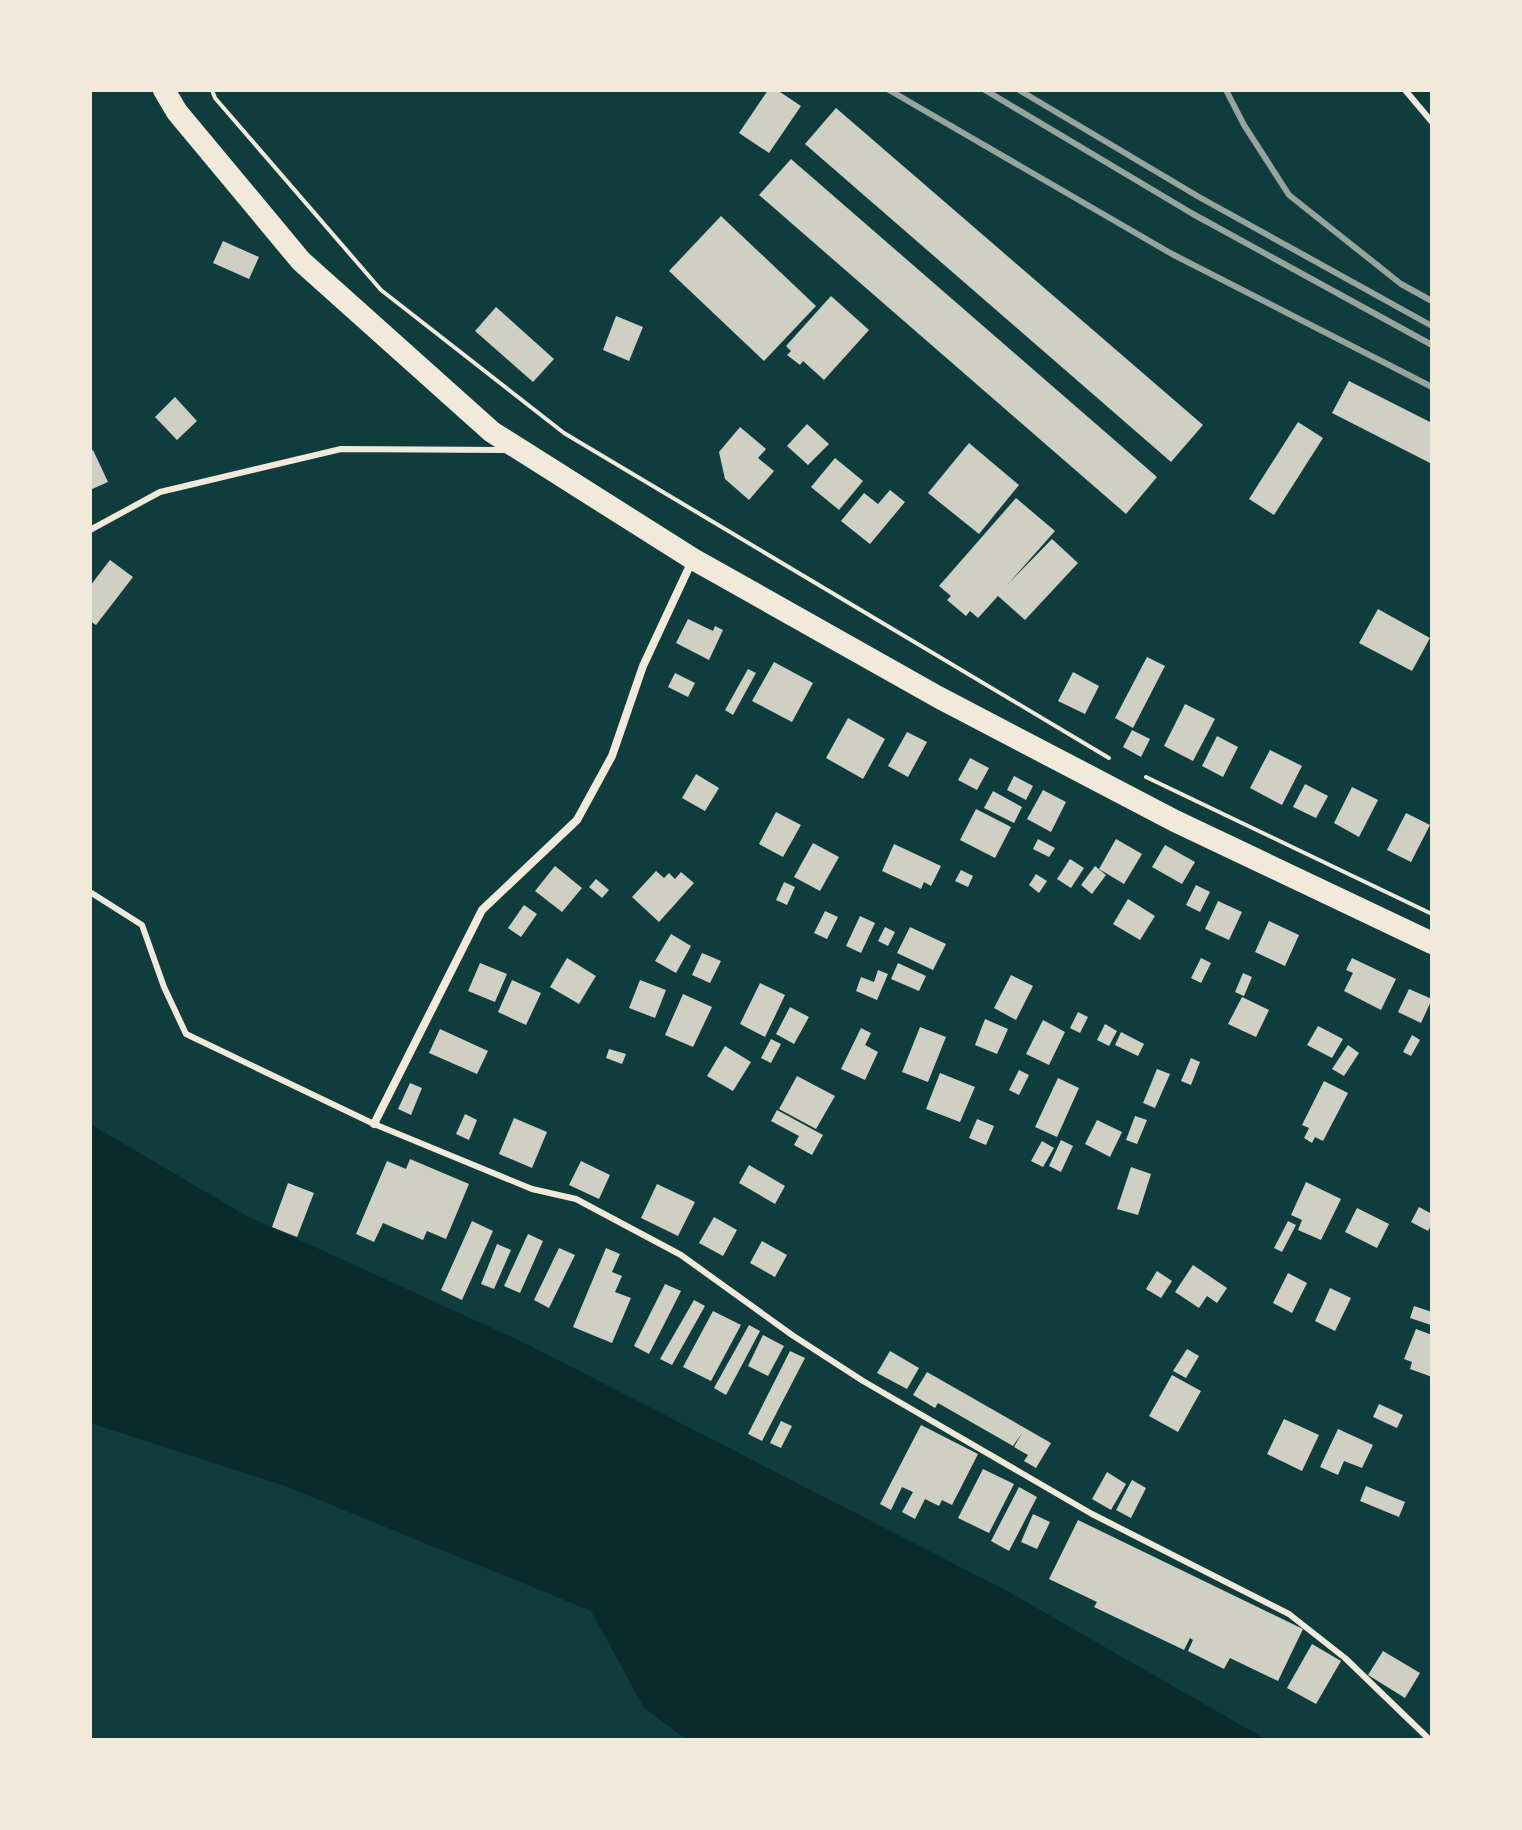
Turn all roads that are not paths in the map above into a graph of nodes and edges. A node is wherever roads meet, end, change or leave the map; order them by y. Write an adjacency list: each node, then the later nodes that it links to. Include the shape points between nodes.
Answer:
1 (152, 90): 4 (highway)
2 (164, 90): 4 (highway)
3 (1405, 90): 5 (lane)
4 (177, 112): 6 (highway, via 301,261 492,432)
5 (1432, 122)
6 (521, 450): 7 (lane, via 341,449 160,492); 8 (highway)
7 (90, 530)
8 (693, 559): 10 (highway, via 938,697 1175,821); 11 (street, via 643,666 612,756 577,820 482,910)
9 (90, 892): 11 (lane, via 142,925 186,1034)
10 (1432, 943)
11 (374, 1124): 12 (lane, via 532,1189 576,1199 681,1255 863,1381 1092,1514 1289,1614 1345,1658)
12 (1430, 1740)

